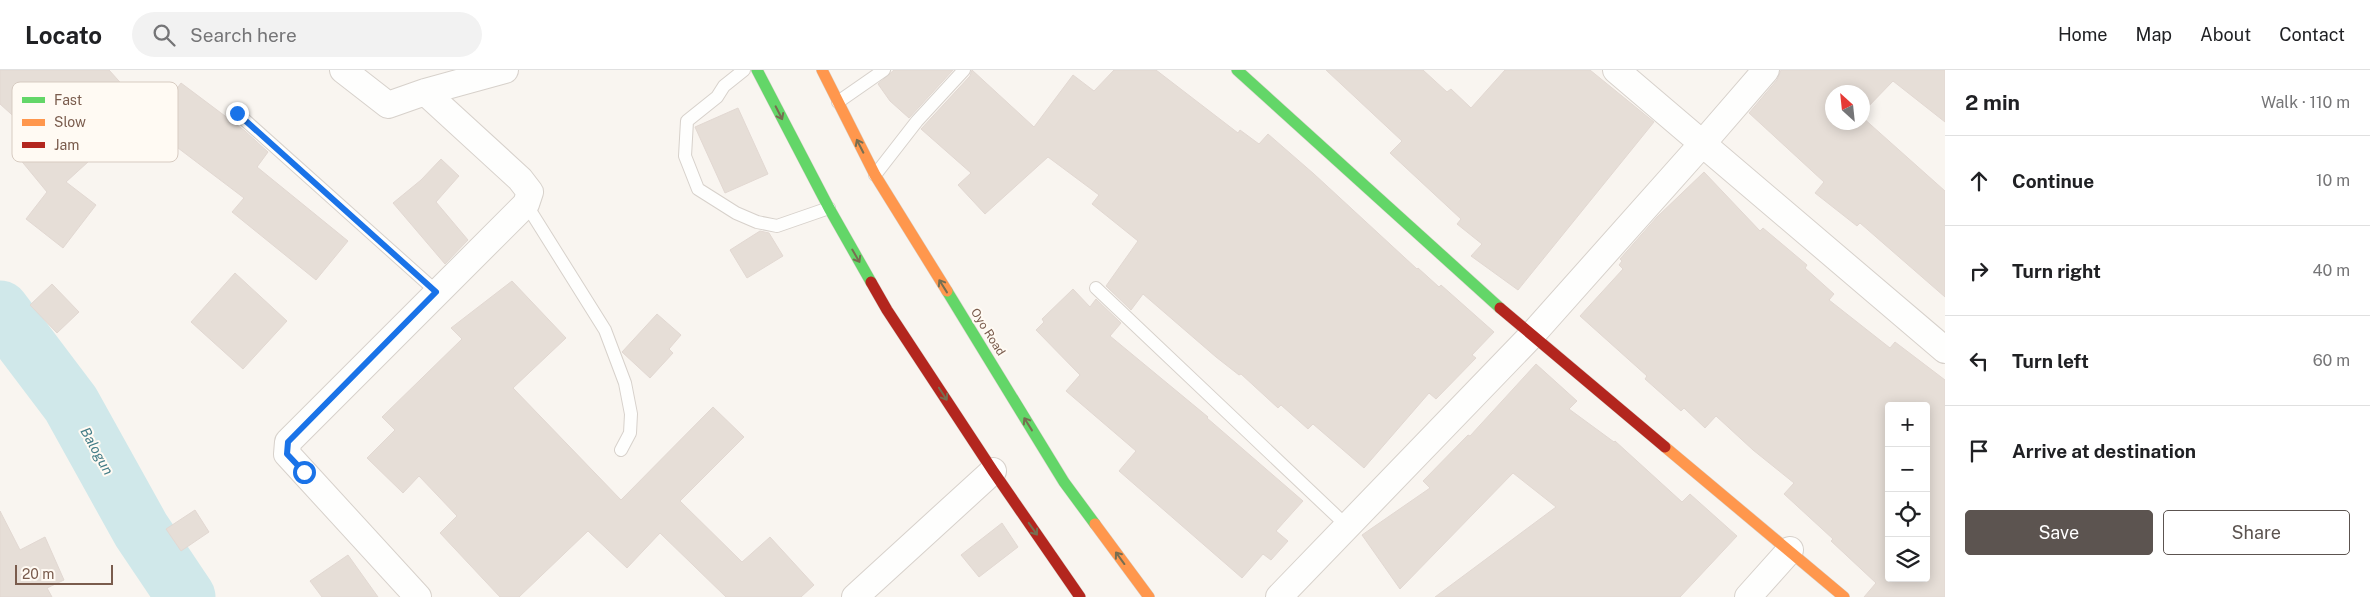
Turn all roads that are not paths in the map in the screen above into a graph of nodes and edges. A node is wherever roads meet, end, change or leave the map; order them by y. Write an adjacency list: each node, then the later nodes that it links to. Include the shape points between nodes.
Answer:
1 (343, 70): 11 (street, via 388,105)
2 (505, 70): 11 (street)
3 (744, 70): 17 (lane, via 687,121 684,156 698,189 736,213 777,226)
4 (757, 70): 17 (main road, one-way to 17)
5 (822, 70): 12 (main road, Oyo Road)
6 (884, 70): 12 (lane)
7 (964, 70): 15 (lane)
8 (1238, 70): 20 (main road)
9 (1616, 70): 14 (street)
10 (1766, 70): 14 (street)
11 (425, 92): 16 (street, via 520,179 530,192)
12 (838, 102): 15 (main road, Oyo Road, one-way to 12)
13 (237, 113): 19 (lane)
14 (1702, 144): 20 (street); 21 (street)
15 (875, 175): 29 (main road, Oyo Road, one-way to 15, via 1064,482)
16 (526, 204): 19 (street); 22 (lane, via 605,330 625,384 631,414 630,432)
17 (829, 208): 23 (main road, one-way to 23, via 887,310)
18 (1096, 288): 24 (lane)
19 (436, 292): 26 (street, via 288,442 287,454)
20 (1531, 336): 24 (street); 25 (main road)
21 (1945, 350)
22 (621, 450)
23 (993, 471): 27 (street); 28 (main road, one-way to 28)
24 (1347, 526): 30 (street)
25 (1790, 550): 31 (street); 32 (main road)
26 (418, 597)
27 (855, 597)
28 (1080, 597)
29 (1149, 597)
30 (1279, 597)
31 (1748, 597)
32 (1844, 597)

